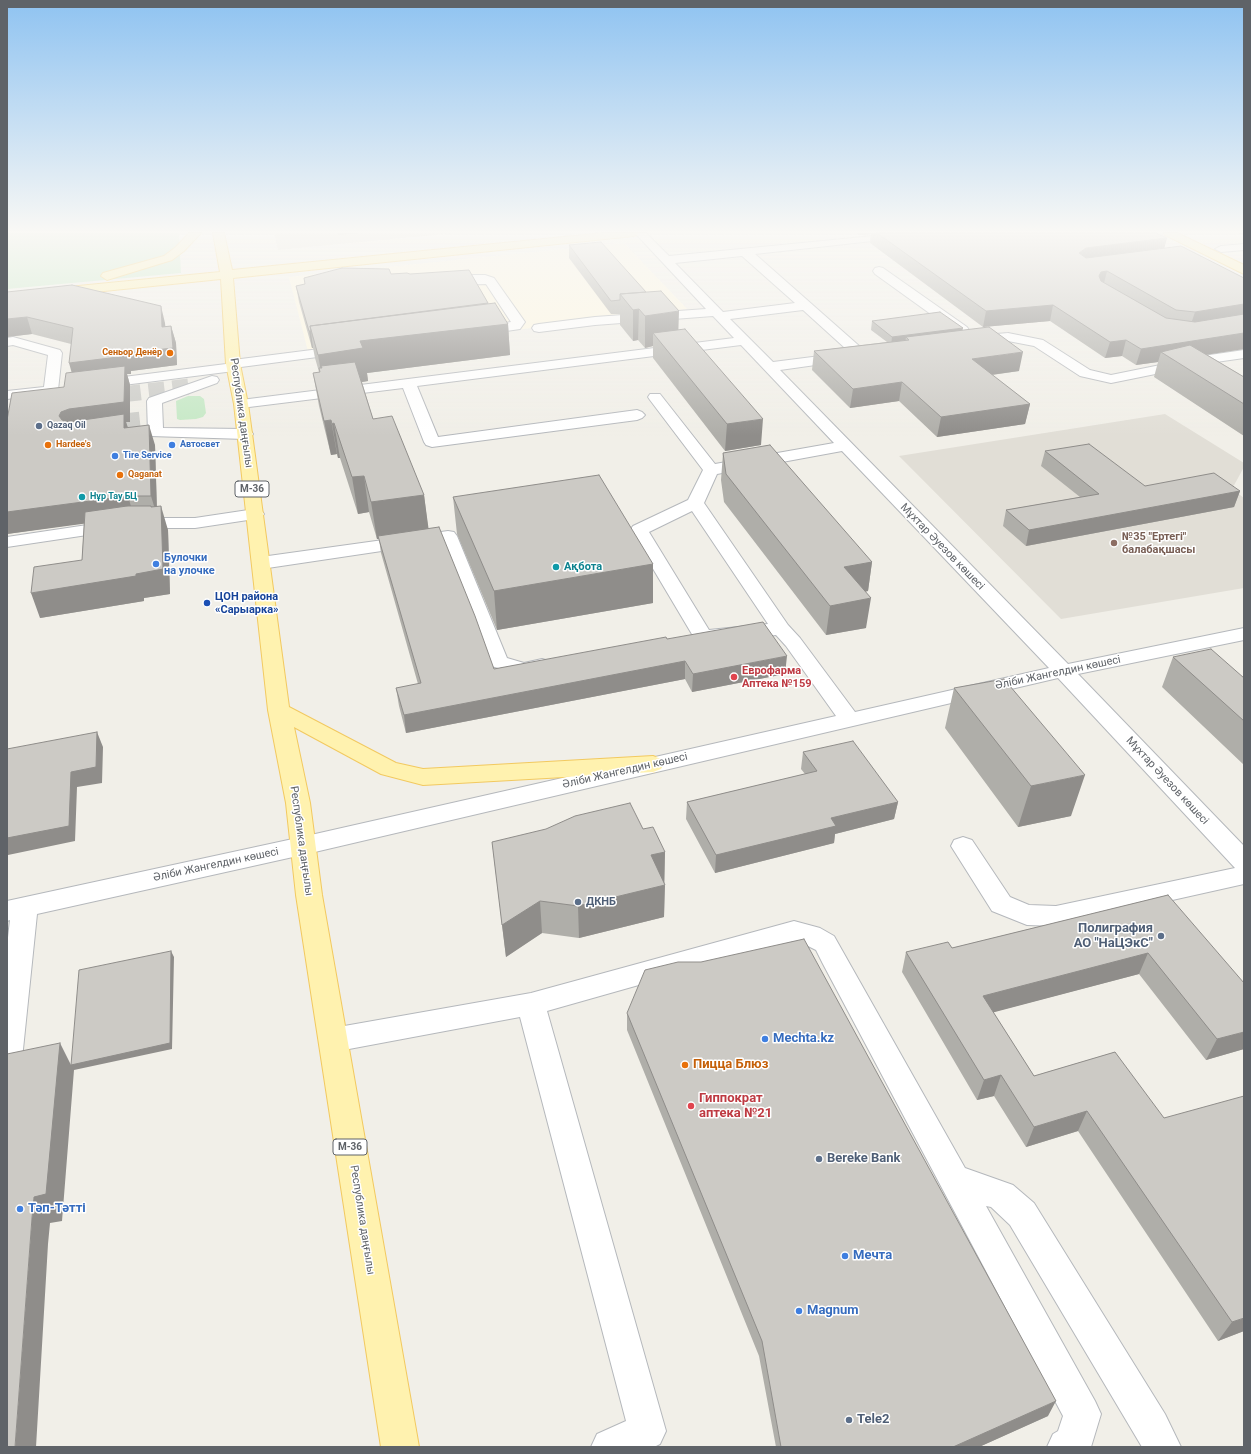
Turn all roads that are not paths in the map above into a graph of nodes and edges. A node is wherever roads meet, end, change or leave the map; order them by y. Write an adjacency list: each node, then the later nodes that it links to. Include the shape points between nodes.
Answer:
1 (229, 301): 19 (main road, Республика даңғылы / M-36)
2 (504, 301): 9 (street, via 518,322 515,326)
3 (705, 301): 7 (street, Мұхтар Әуезов көшесі)
4 (799, 301): 6 (street)
5 (921, 301): 10 (street)
6 (805, 306): 7 (street); 17 (street)
7 (717, 314): 8 (street, via 595,321); 11 (street, Мұхтар Әуезов көшесі)
8 (539, 328)
9 (469, 333)
10 (976, 340): 13 (street); 18 (street, via 1008,337 1038,343 1085,373 1111,379)
11 (743, 341): 20 (street, Мұхтар Әуезов көшесі); 21 (street)
12 (7, 342): 24 (street, via 13,341 55,353)
13 (953, 343)
14 (353, 349): 19 (street)
15 (877, 353): 17 (street)
16 (1244, 354): 18 (street)
17 (861, 355): 20 (street)
18 (1196, 361): 25 (street)
19 (235, 367): 22 (street); 28 (main road, Республика даңғылы / M-36); 30 (street, via 154,401 148,426 156,433)
20 (768, 367): 31 (street, Мұхтар Әуезов көшесі)
21 (409, 384): 28 (street); 29 (street, via 432,442)
22 (82, 386)
23 (67, 388): 24 (street)
24 (51, 390): 26 (street)
25 (1244, 391)
26 (7, 395)
27 (655, 397): 32 (street)
28 (242, 404): 30 (main road, Республика даңғылы / M-36)
29 (637, 415)
30 (245, 434): 34 (main road, Республика даңғылы / M-36)
31 (844, 446): 32 (street); 42 (street, Мұхтар Әуезов көшесі)
32 (711, 470): 33 (street)
33 (695, 503): 37 (street); 37 (street, via 640,530 695,638)
34 (255, 514): 35 (street, via 195,523 134,523 55,540); 36 (main road, Республика даңғылы / M-36)
35 (7, 542)
36 (261, 563): 41 (street, via 448,536 498,662 524,669); 43 (main road, Республика даңғылы / M-36)
37 (781, 629): 44 (street)
38 (1244, 634): 39 (street, Әліби Жангелдин көшесі)
39 (1195, 645): 40 (street); 42 (street, Әліби Жангелдин көшесі)
40 (1212, 659)
41 (563, 662)
42 (1063, 671): 44 (street, Әліби Жангелдин көшесі); 48 (street, Мұхтар Әуезов көшесі)
43 (280, 710): 45 (main road, via 389,769 423,777); 46 (main road, Республика даңғылы / M-36, via 298,803)
44 (850, 720): 45 (street, Әліби Жангелдин көшесі)
45 (653, 764): 46 (street, Әліби Жангелдин көшесі)
46 (302, 846): 50 (street, Әліби Жангелдин көшесі); 52 (main road, Республика даңғылы / M-36)
47 (963, 846): 49 (street, via 1001,904 1027,915 1056,916)
48 (1244, 862)
49 (1244, 875)
50 (16, 909): 53 (street)
51 (532, 1004): 52 (street); 54 (street, via 794,931 812,935 825,943 833,956); 55 (street)
52 (333, 1040): 56 (main road, Республика даңғылы / M-36)
53 (7, 1059)
54 (956, 1180): 58 (street, via 1082,1414 1073,1445); 59 (street, via 1002,1196 1022,1214)
55 (650, 1439): 57 (street)
56 (400, 1447)
57 (610, 1447)
58 (1066, 1447)
59 (1162, 1447)

